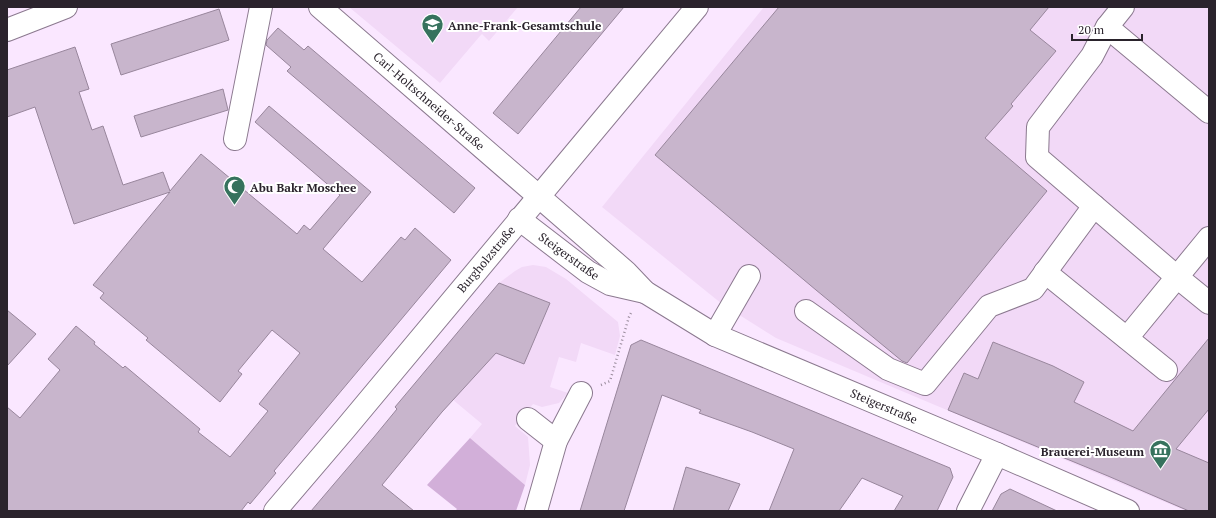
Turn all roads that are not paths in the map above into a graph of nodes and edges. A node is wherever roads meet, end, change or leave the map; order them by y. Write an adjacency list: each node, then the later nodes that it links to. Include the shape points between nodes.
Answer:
1 (66, 7): 6 (street)
2 (262, 7): 9 (street)
3 (320, 7): 10 (street, Carl-Holtschneider-Straße)
4 (697, 7): 10 (street, Burgholzstraße)
5 (1123, 7): 7 (street)
6 (9, 25)
7 (1107, 26): 8 (street); 11 (street, via 1092,56 1038,127 1037,157)
8 (1209, 112)
9 (235, 139)
10 (538, 196): 12 (street, Burgholzstraße); 17 (street, Steigerstraße, via 626,272)
11 (1094, 206): 14 (street); 16 (street)
12 (520, 219): 17 (street, Steigerstraße, via 588,272 610,284); 27 (street, Burgholzstraße)
13 (1209, 238): 16 (street)
14 (1045, 272): 19 (street, via 1033,289 989,306 925,384 888,369); 21 (street)
15 (749, 276): 20 (street)
16 (1177, 277): 18 (street); 21 (street)
17 (645, 292): 20 (street, Steigerstraße)
18 (1209, 303)
19 (806, 311)
20 (715, 336): 26 (street, Steigerstraße)
21 (1127, 338): 22 (street)
22 (1166, 370)
23 (581, 394): 25 (street)
24 (528, 419): 25 (street)
25 (556, 441): 28 (street)
26 (997, 454): 29 (street); 30 (street, Steigerstraße)
27 (274, 511)
28 (536, 511)
29 (968, 511)
30 (1128, 511)

